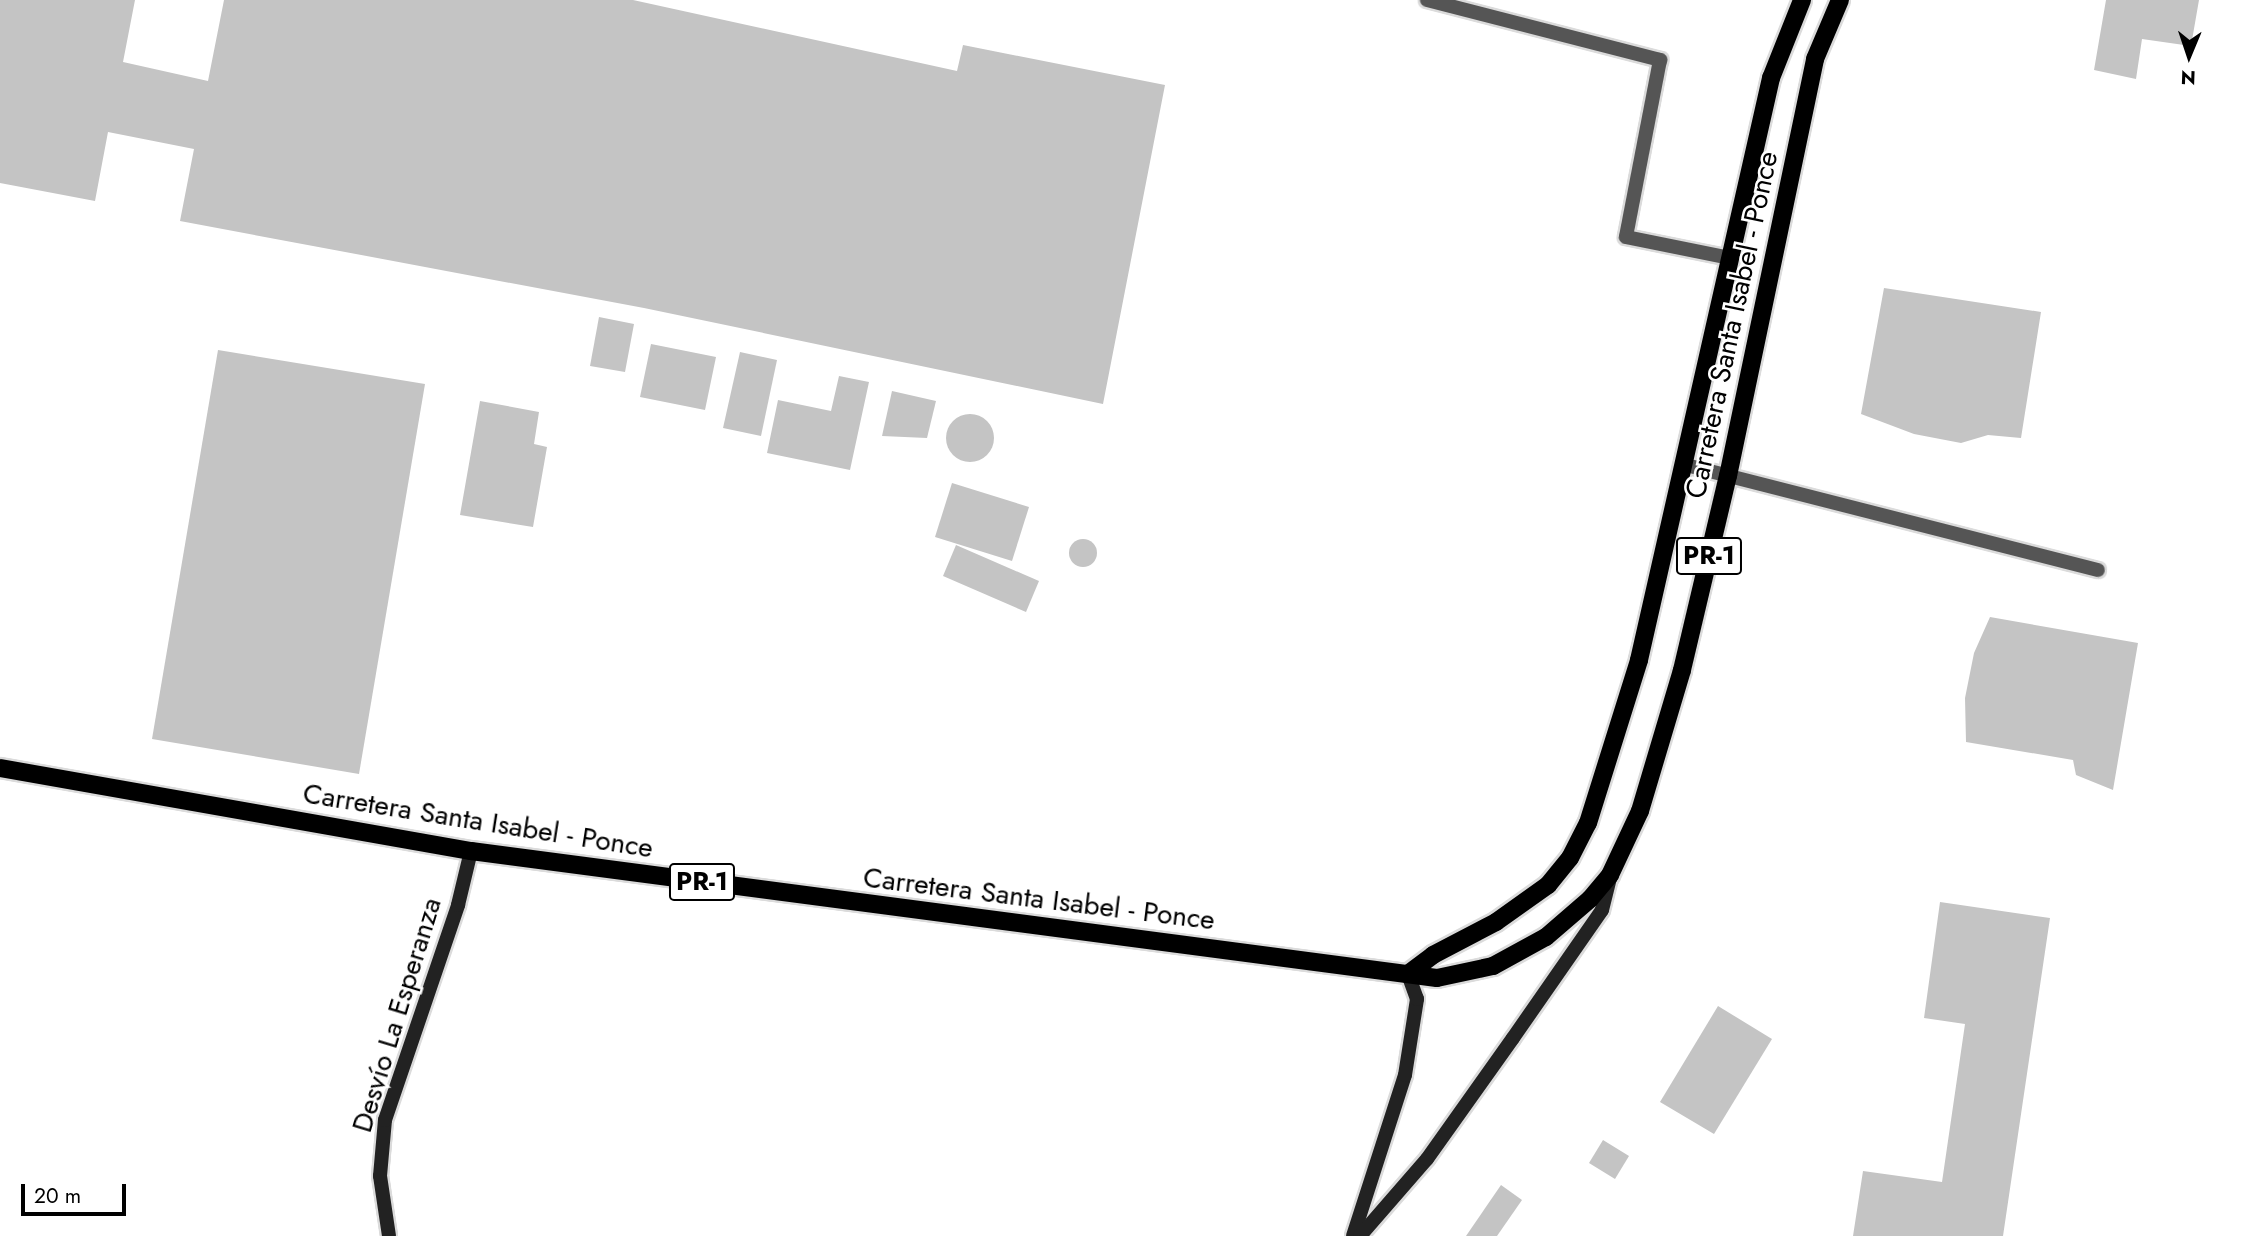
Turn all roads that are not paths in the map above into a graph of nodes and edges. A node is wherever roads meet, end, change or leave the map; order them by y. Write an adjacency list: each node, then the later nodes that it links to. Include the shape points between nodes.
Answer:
1 (1427, 0): 4 (lane, via 1660,60 1626,237)
2 (1802, 0): 4 (main road, Carretera Santa Isabel - Ponce / PR-1, via 1771,78)
3 (1840, 0): 6 (main road, Carretera Santa Isabel - Ponce / PR-1, via 1815,59)
4 (1730, 258): 5 (main road, Carretera Santa Isabel - Ponce / PR-1)
5 (1686, 466): 6 (lane); 11 (main road, Carretera Santa Isabel - Ponce / PR-1, via 1611,758 1570,858 1528,901)
6 (1728, 476): 7 (lane); 10 (main road, Carretera Santa Isabel - Ponce / PR-1, via 1682,670 1640,811)
7 (2098, 570)
8 (0, 768): 9 (main road, Carretera Santa Isabel - Ponce / PR-1)
9 (471, 851): 11 (main road, Carretera Santa Isabel - Ponce / PR-1); 12 (main road, Desvío La Esperanza, via 458,905 385,1120 380,1176)
10 (1611, 875): 11 (main road, Carretera Santa Isabel - Ponce / PR-1, via 1564,922 1514,956 1470,975 1437,978); 14 (main road, via 1602,910 1573,952 1427,1159)
11 (1408, 974): 13 (main road, via 1417,999 1405,1075)
12 (389, 1236)
13 (1353, 1236)
14 (1360, 1236)

